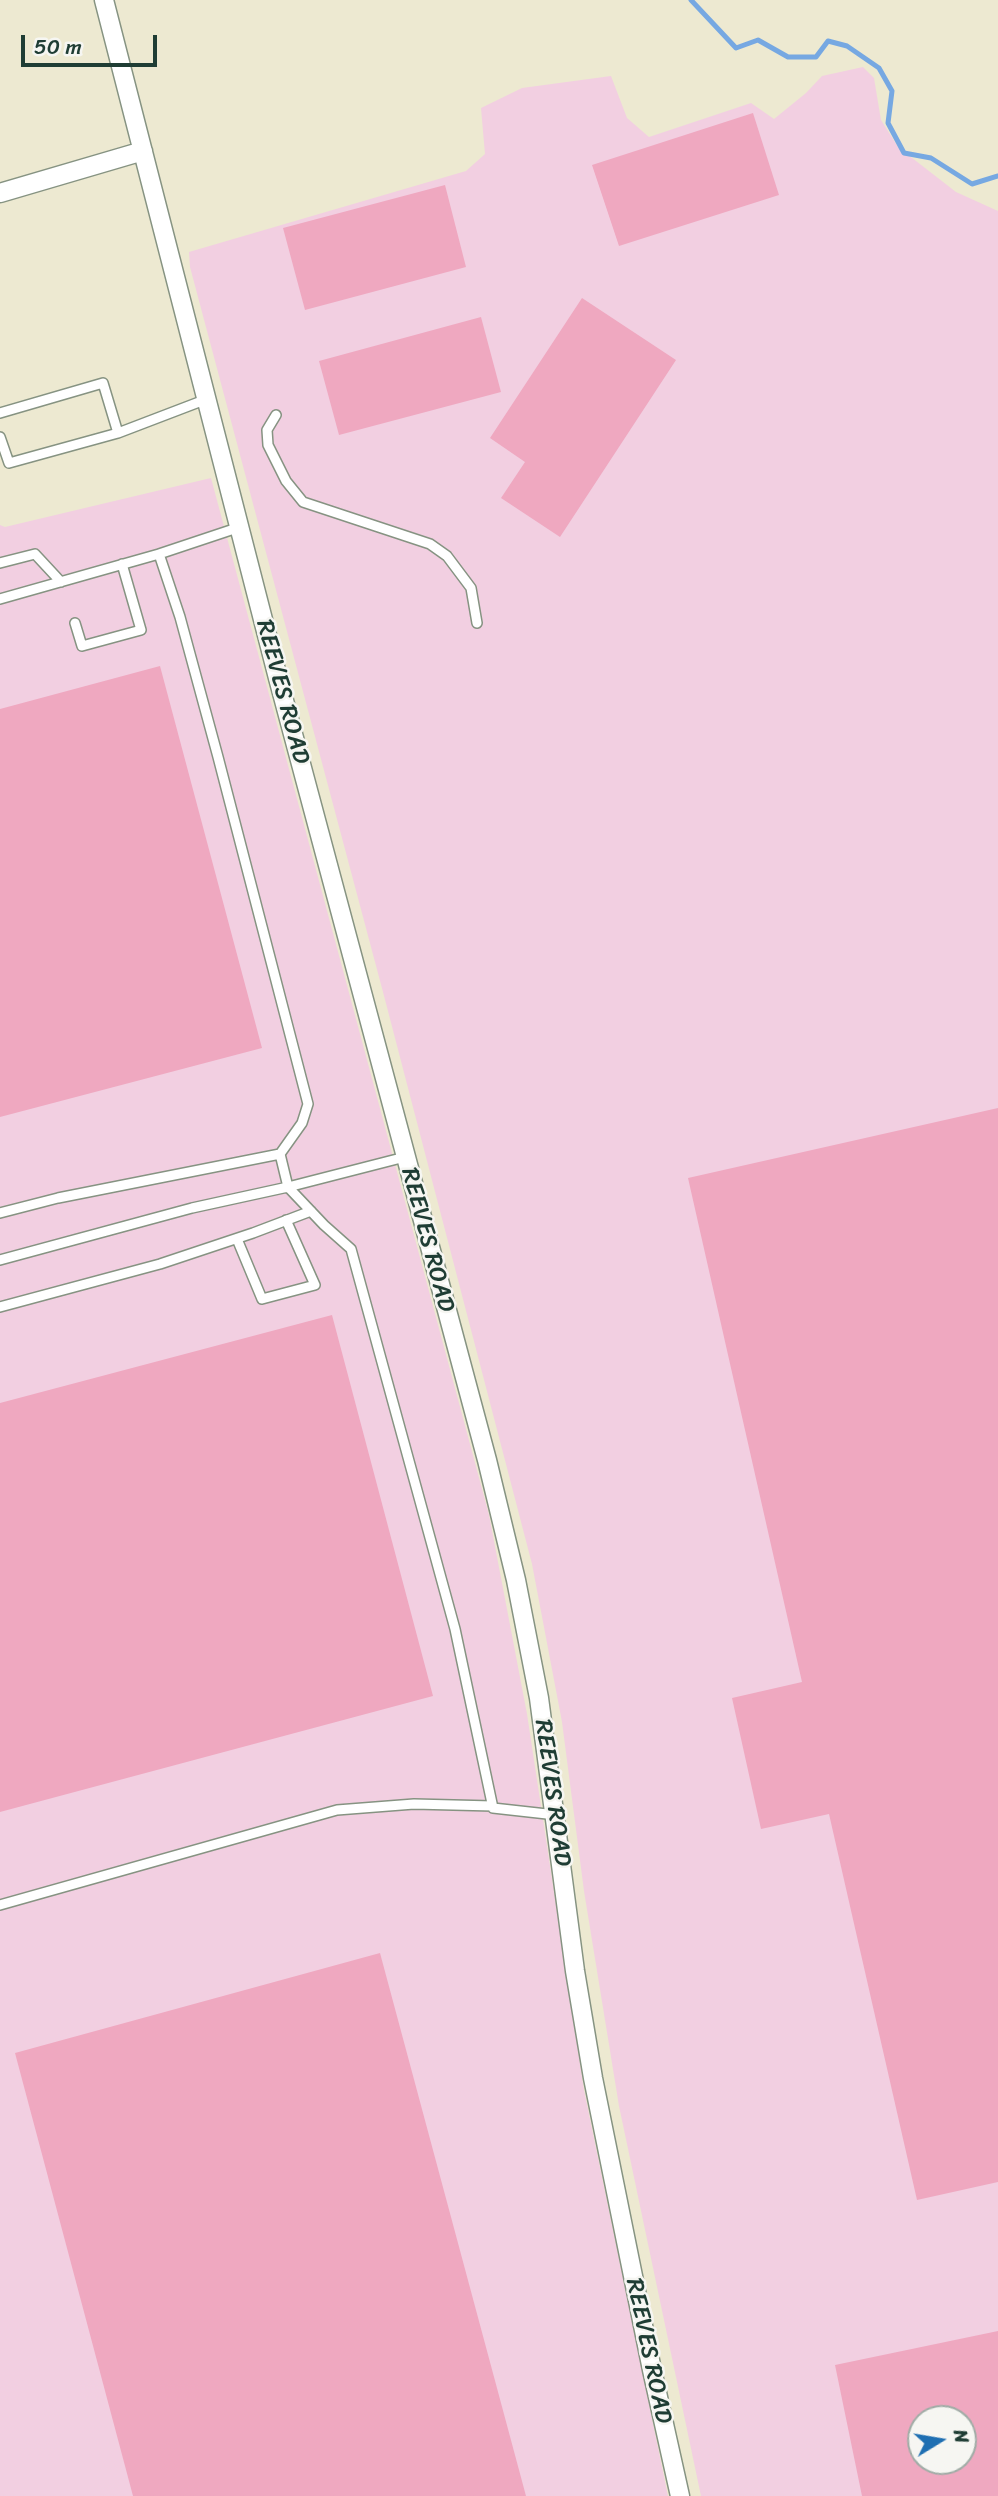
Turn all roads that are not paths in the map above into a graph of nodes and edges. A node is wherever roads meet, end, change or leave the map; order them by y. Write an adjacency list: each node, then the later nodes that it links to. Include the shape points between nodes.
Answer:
1 (104, 0): 2 (street, REEVES ROAD)
2 (143, 151): 3 (street); 4 (street, REEVES ROAD)
3 (0, 193)
4 (207, 399): 7 (lane); 9 (street, REEVES ROAD)
5 (0, 413): 7 (lane, via 103,383)
6 (276, 415): 16 (lane, via 267,430 268,445 303,502 430,544 447,556 471,588)
7 (118, 433): 8 (lane, via 9,463)
8 (0, 437)
9 (240, 527): 10 (lane); 18 (street, REEVES ROAD)
10 (159, 554): 12 (lane); 17 (lane, via 180,617 309,1104)
11 (0, 563): 13 (lane, via 35,554)
12 (122, 564): 13 (lane); 15 (lane, via 141,630 82,646)
13 (61, 582): 14 (lane)
14 (0, 599)
15 (75, 623)
16 (477, 624)
17 (280, 1154): 19 (lane); 21 (lane)
18 (405, 1157): 19 (lane); 27 (street, REEVES ROAD, via 516,1580)
19 (288, 1187): 20 (lane); 24 (lane)
20 (311, 1211): 22 (lane); 26 (lane, via 351,1249 455,1629)
21 (0, 1213)
22 (286, 1220): 23 (lane); 23 (lane, via 315,1285 262,1299)
23 (237, 1239): 25 (lane)
24 (0, 1260)
25 (0, 1307)
26 (493, 1806): 27 (lane); 28 (lane, via 414,1804 337,1810)
27 (555, 1815): 29 (street, REEVES ROAD, via 593,2078)
28 (0, 1905)
29 (680, 2496)

